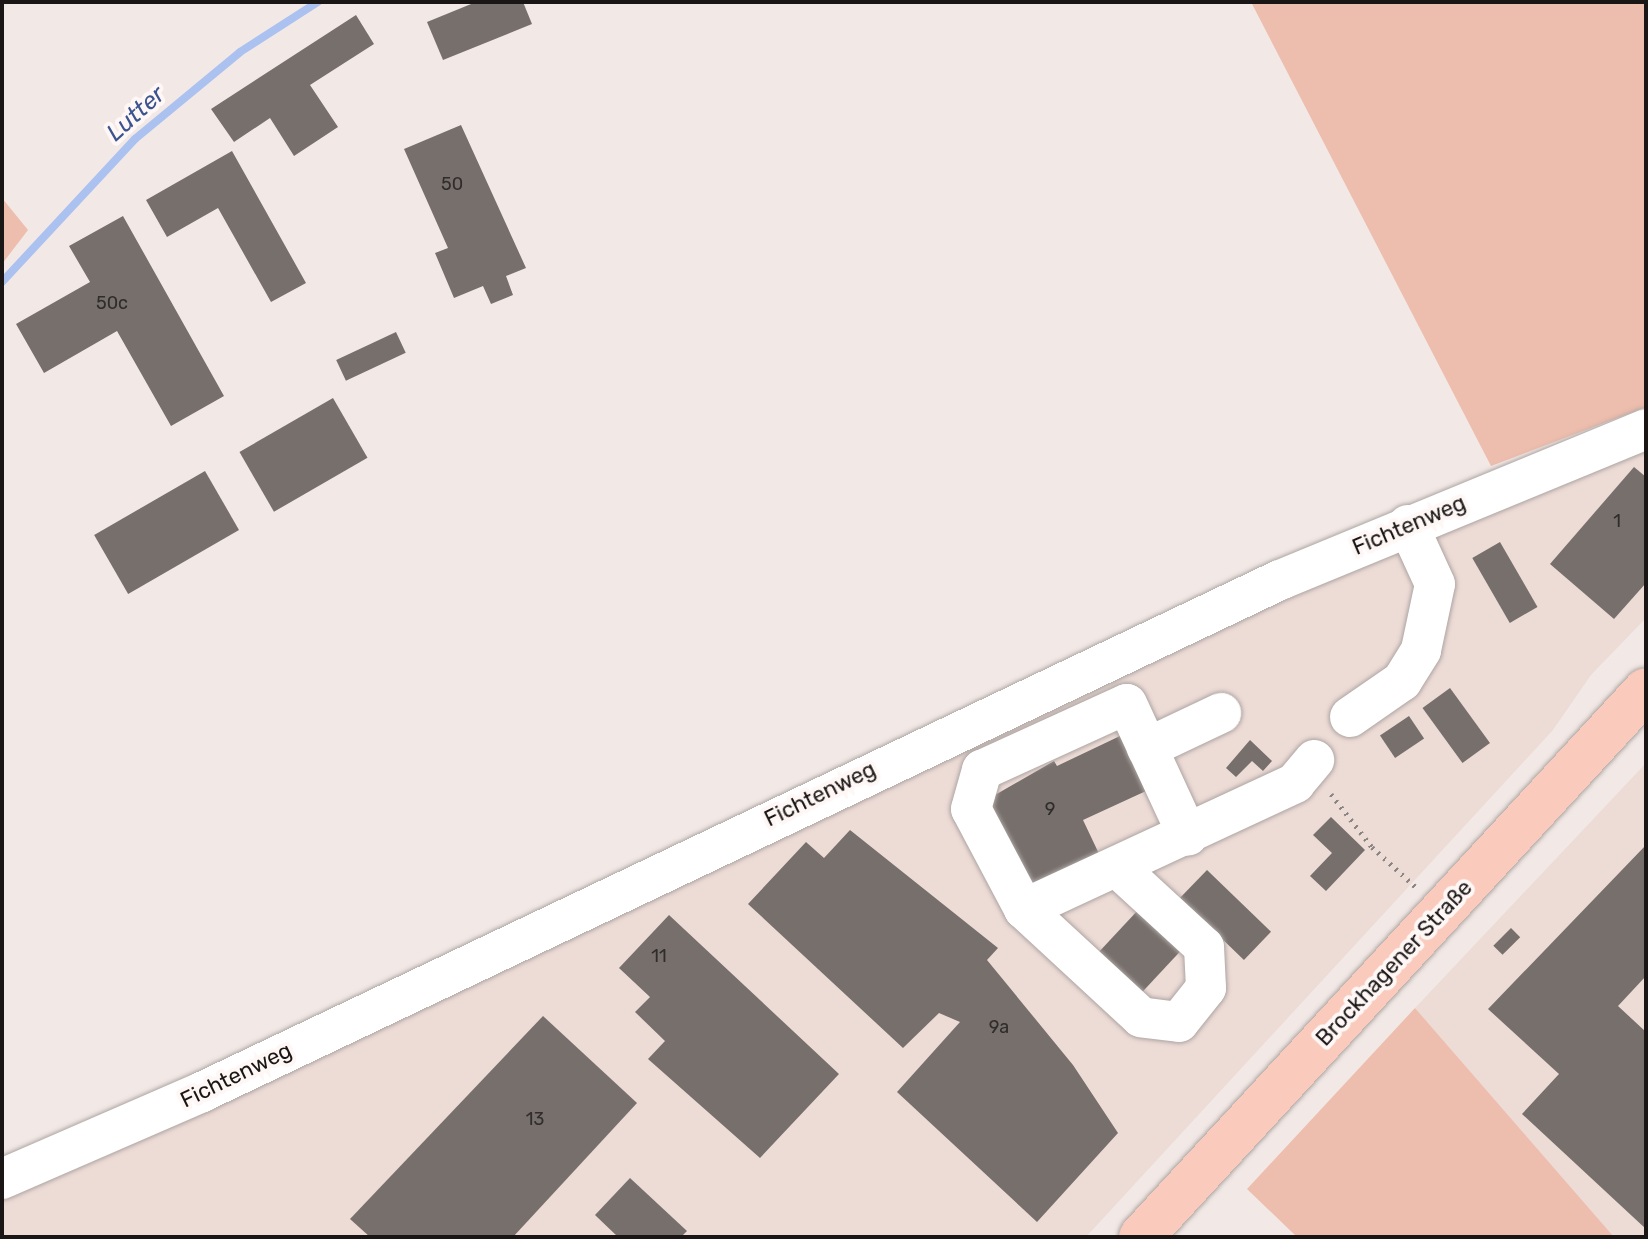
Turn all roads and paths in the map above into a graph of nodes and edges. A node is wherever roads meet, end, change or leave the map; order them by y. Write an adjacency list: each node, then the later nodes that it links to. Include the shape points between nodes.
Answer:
1 (1646, 429): 2 (street, Fichtenweg)
2 (1408, 525): 4 (street, Fichtenweg); 6 (street, via 1435,584 1421,650 1402,681)
3 (1646, 690): 15 (main road, Brockhagener Straße)
4 (1007, 710): 8 (street); 14 (street, Fichtenweg, via 869,770 202,1092)
5 (1221, 713): 7 (street)
6 (1350, 717)
7 (1147, 748): 8 (street, via 1127,704); 10 (street)
8 (1026, 750): 13 (street, via 982,770 971,809)
9 (1323, 774): 10 (street); 12 (path, via 1331,797 1372,847)
10 (1188, 836): 11 (street)
11 (1117, 867): 13 (street); 13 (street, via 1204,947 1206,988 1179,1022 1141,1017)
12 (1431, 901)
13 (1024, 909)
14 (2, 1179)
15 (1141, 1237)

